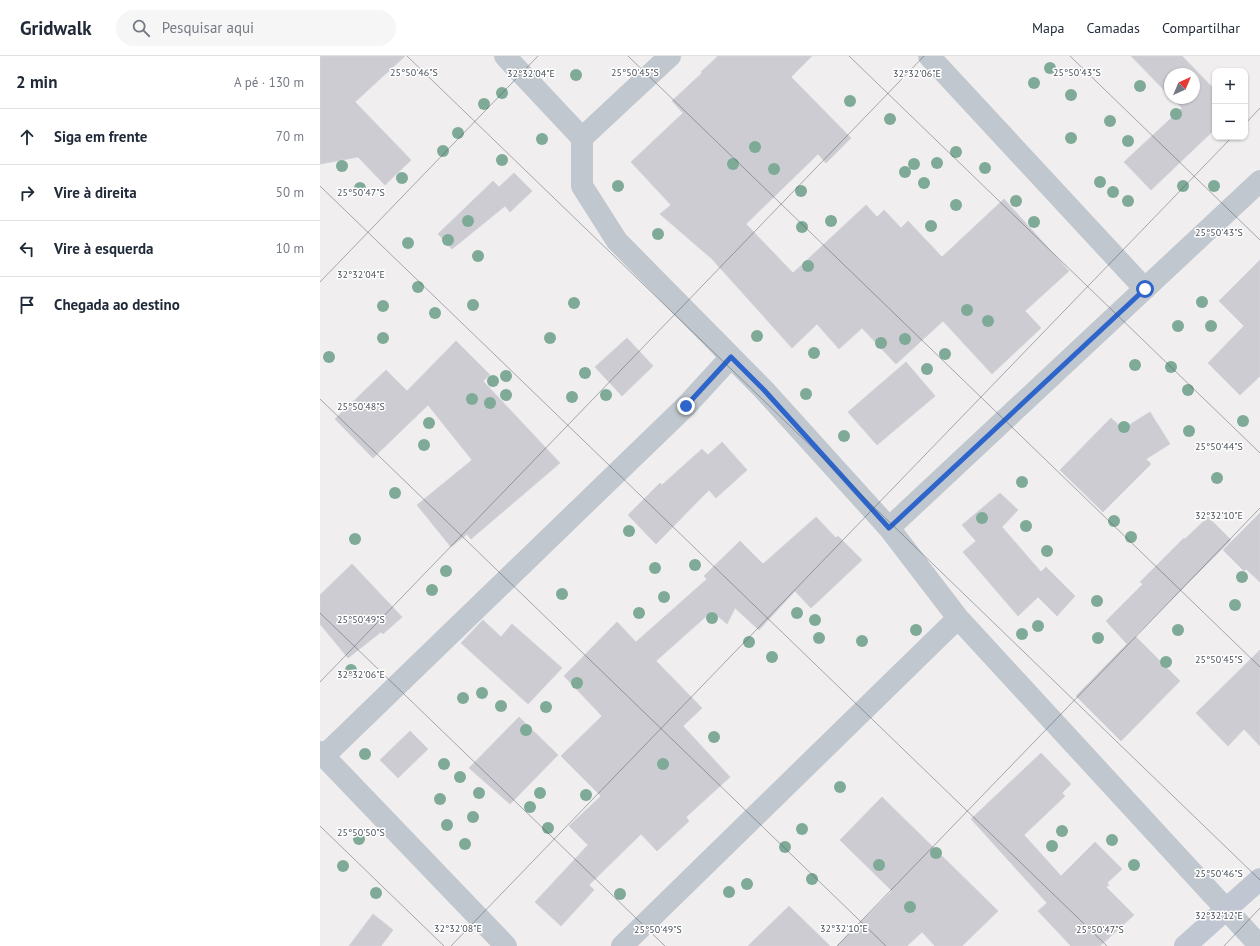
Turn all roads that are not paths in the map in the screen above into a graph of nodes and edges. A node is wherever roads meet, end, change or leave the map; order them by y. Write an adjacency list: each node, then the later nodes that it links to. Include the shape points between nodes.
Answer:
1 (505, 56): 4 (street)
2 (670, 56): 4 (street)
3 (929, 56): 6 (street)
4 (582, 138): 7 (street, via 582,186 616,241)
5 (1260, 181): 6 (street)
6 (1145, 289): 8 (street)
7 (731, 357): 8 (street); 10 (street, via 680,412)
8 (889, 528): 9 (street)
9 (958, 618): 12 (street); 14 (street)
10 (322, 754): 13 (street)
11 (1260, 879): 12 (street)
12 (1226, 910): 15 (street); 16 (street)
13 (506, 946)
14 (622, 946)
15 (1185, 946)
16 (1260, 946)

